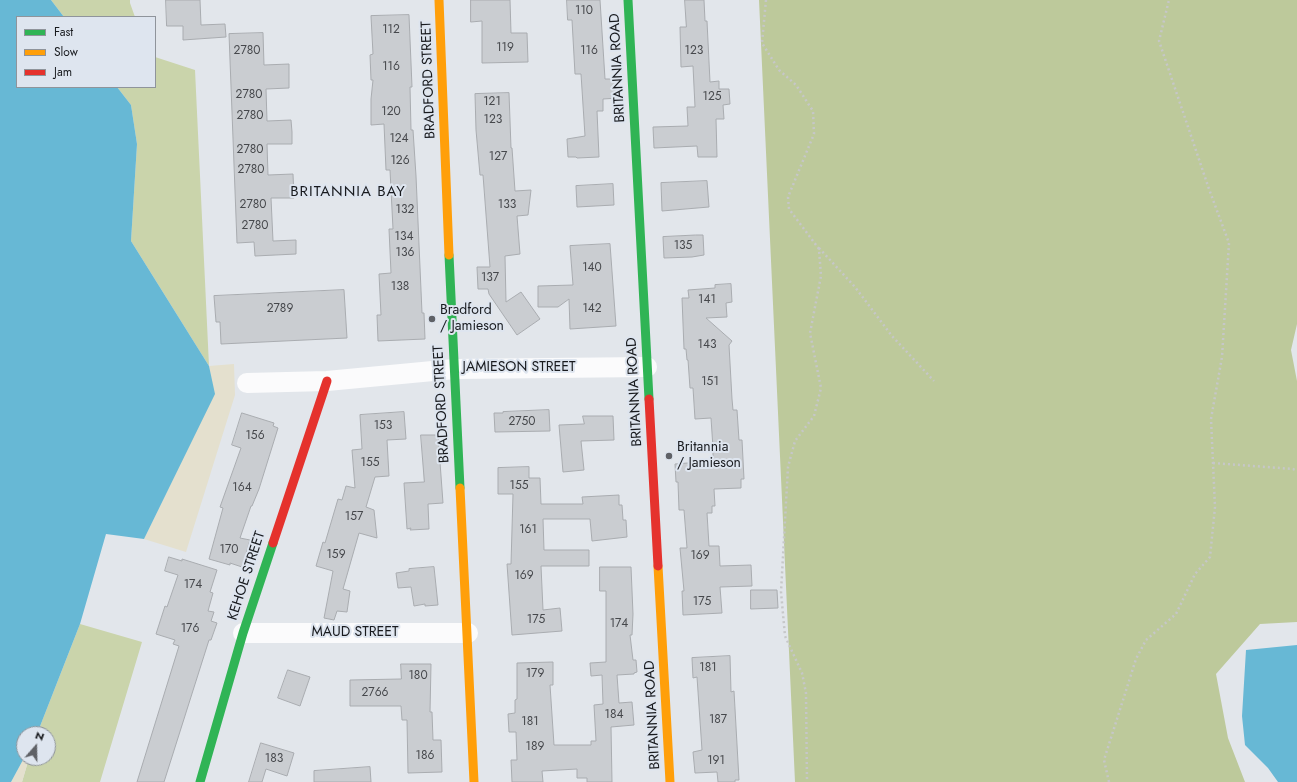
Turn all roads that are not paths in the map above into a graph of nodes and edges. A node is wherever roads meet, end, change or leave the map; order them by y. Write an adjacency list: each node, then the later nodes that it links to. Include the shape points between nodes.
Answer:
1 (439, 0): 4 (street, BRADFORD STREET)
2 (628, 0): 3 (street, BRITANNIA ROAD)
3 (647, 367): 4 (street, JAMIESON STREET); 11 (street, BRITANNIA ROAD)
4 (454, 369): 5 (street, JAMIESON STREET); 8 (street, BRADFORD STREET)
5 (327, 381): 6 (street, JAMIESON STREET); 7 (street, KEHOE STREET)
6 (247, 383)
7 (243, 633): 8 (street, MAUD STREET); 9 (street, KEHOE STREET)
8 (468, 633): 10 (street, BRADFORD STREET)
9 (200, 782)
10 (474, 782)
11 (670, 782)

